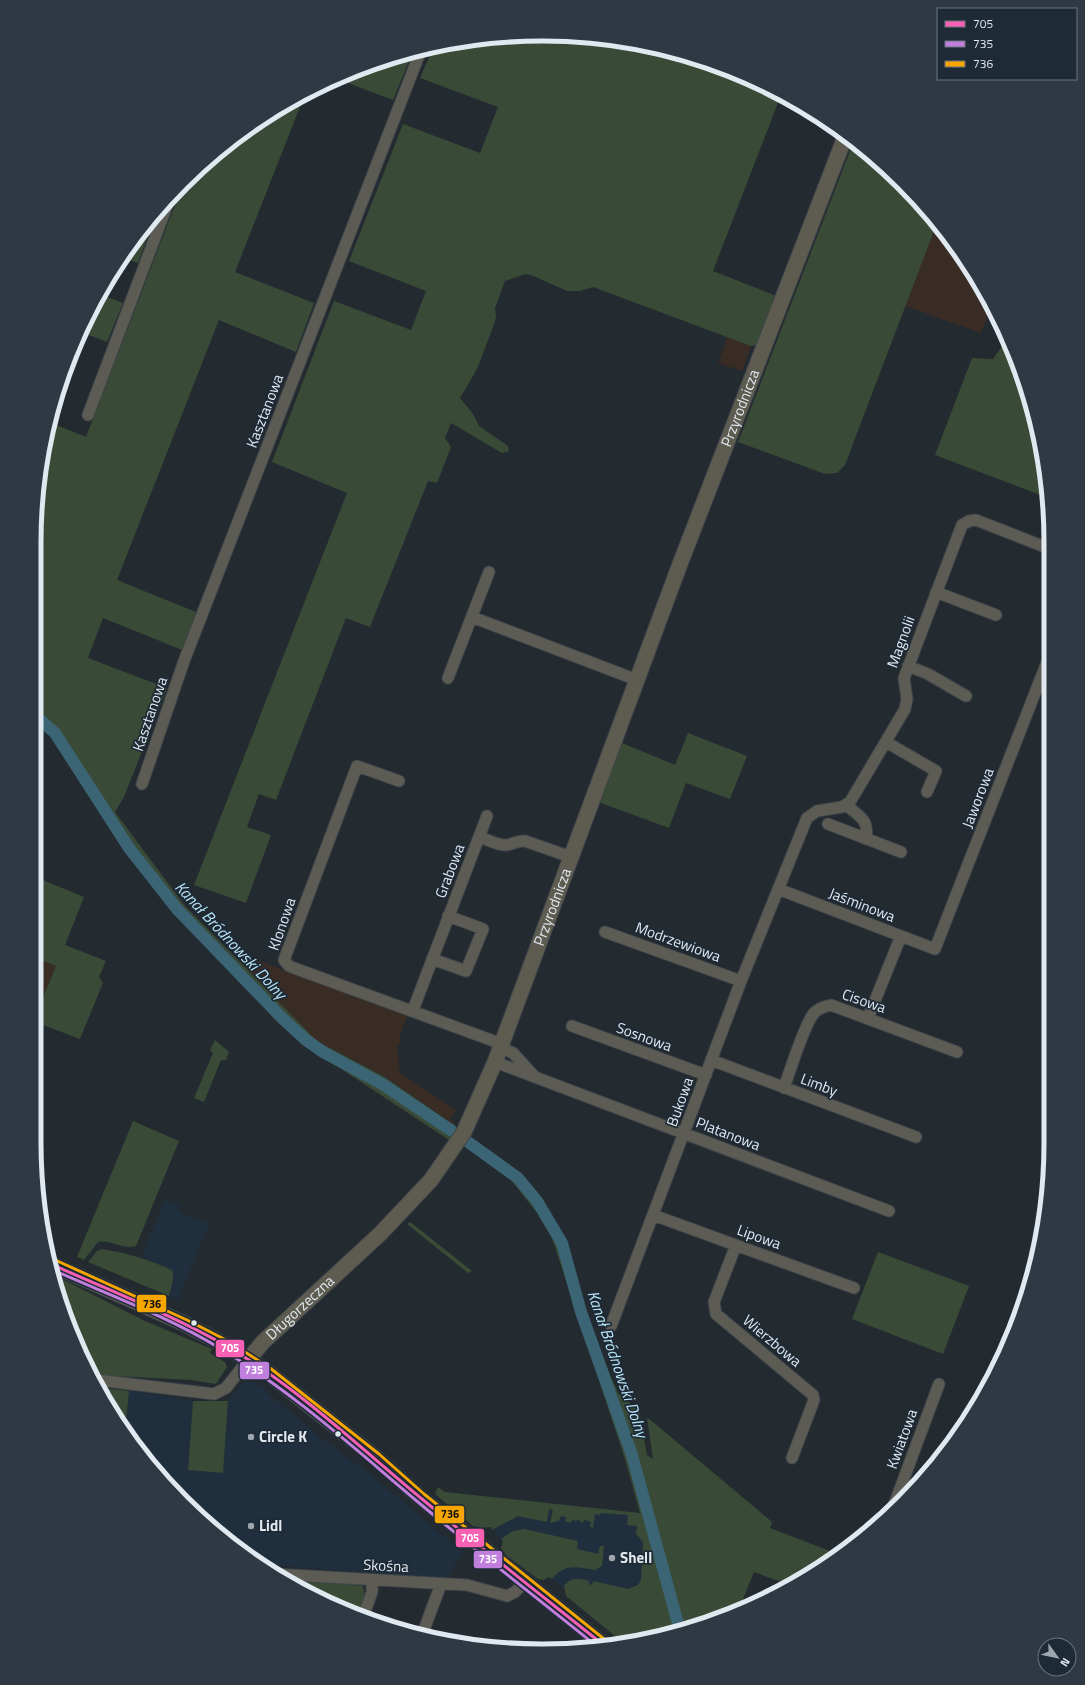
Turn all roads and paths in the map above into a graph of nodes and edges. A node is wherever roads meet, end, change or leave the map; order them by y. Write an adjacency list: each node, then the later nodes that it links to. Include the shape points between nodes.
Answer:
1 (418, 57): 17 (street, Kasztanowa, via 184,661)
2 (843, 142): 13 (street, Przyrodnicza)
3 (164, 213): 4 (street)
4 (88, 415)
5 (1044, 547): 7 (street, Magnolii, via 976,520 969,520 962,525)
6 (489, 572): 9 (street)
7 (936, 592): 8 (street); 10 (street, Magnolii)
8 (996, 615)
9 (472, 617): 12 (street); 13 (street)
10 (908, 666): 14 (street, via 928,674); 15 (street, Magnolii, via 903,683 907,699 905,709)
11 (1044, 670): 30 (street, Jaworowa)
12 (448, 678)
13 (637, 680): 25 (street, Przyrodnicza)
14 (966, 696)
15 (886, 742): 18 (street, via 936,771); 19 (street, Magnolii)
16 (399, 781): 33 (street, Klonowa, via 358,766 284,958 289,966)
17 (142, 784)
18 (927, 792)
19 (846, 805): 23 (street, via 865,821); 26 (street, via 817,811 807,818)
20 (487, 816): 22 (street, Grabowa)
21 (828, 824): 23 (street)
22 (479, 836): 25 (street, Grabowa, via 501,844 526,841); 27 (street, Grabowa)
23 (866, 839): 24 (street)
24 (901, 852)
25 (571, 857): 36 (street, Przyrodnicza)
26 (778, 889): 29 (street, Jaśminowa); 32 (street, Bukowa)
27 (448, 916): 31 (street, Grabowa); 31 (street, Grabowa, via 482,929 466,971)
28 (605, 932): 32 (street, Modrzewiowa)
29 (900, 936): 30 (street, Jaśminowa); 34 (street)
30 (935, 950)
31 (432, 959): 33 (street, Grabowa)
32 (741, 981): 38 (street, Bukowa)
33 (413, 1010): 36 (street, Klonowa)
34 (868, 1018): 37 (street, Cisowa); 42 (street, Cisowa, via 831,1005 821,1008 808,1024)
35 (572, 1026): 40 (street, Sosnowa)
36 (501, 1045): 39 (street, Przyrodnicza); 41 (street, Platanowa, via 513,1053)
37 (957, 1052)
38 (711, 1060): 40 (street, Bukowa); 42 (street, Limby)
39 (495, 1062): 41 (street, Platanowa); 43 (street, Przyrodnicza)
40 (706, 1075): 44 (street, Bukowa)
41 (534, 1077): 44 (street, Platanowa)
42 (784, 1088): 45 (street, Limby)
43 (464, 1132): 52 (street, Długorzeczna, via 417,1197 263,1342)
44 (684, 1133): 46 (street, Platanowa); 47 (street, Bukowa)
45 (916, 1138)
46 (889, 1211)
47 (653, 1215): 48 (street, Lipowa); 51 (street, Bukowa)
48 (736, 1245): 50 (street, Lipowa); 55 (street, Wierzbowa, via 714,1302 716,1314 813,1395 814,1400)
49 (57, 1267): 52 (street, via 186,1324)
50 (854, 1288)
51 (611, 1326)
52 (248, 1360): 53 (street, Długorzeczna, via 226,1388 214,1394); 59 (street, via 372,1454 421,1498)
53 (102, 1380)
54 (939, 1384): 56 (street, Kwiatowa)
55 (792, 1458)
56 (897, 1497)
57 (289, 1575): 58 (street, Skośna)
58 (372, 1580): 60 (street, Skośna); 61 (street, via 372,1592)
59 (526, 1581): 60 (street, Skośna, via 507,1596 477,1586); 63 (street)
60 (441, 1584): 62 (street)
61 (365, 1611)
62 (424, 1629)
63 (598, 1641)

